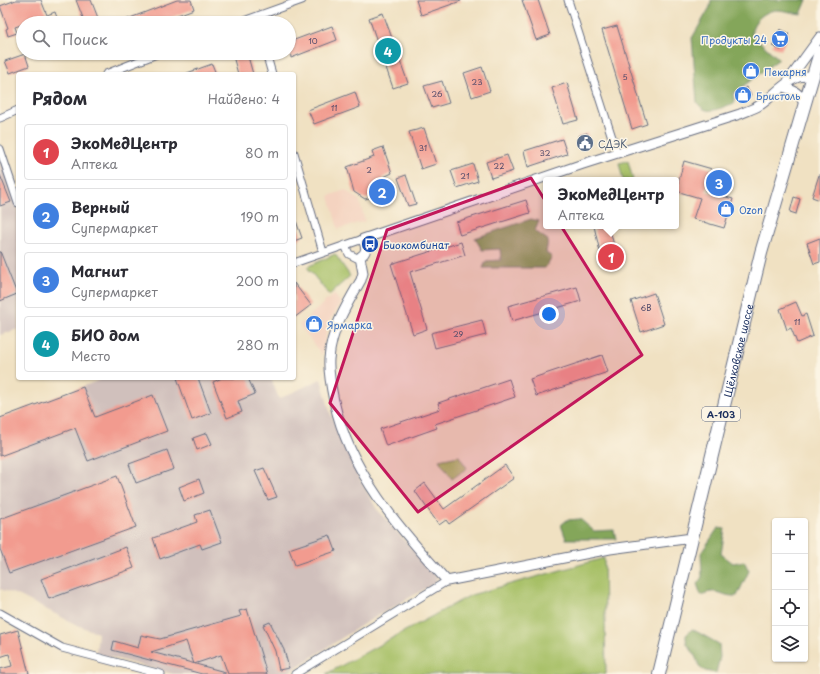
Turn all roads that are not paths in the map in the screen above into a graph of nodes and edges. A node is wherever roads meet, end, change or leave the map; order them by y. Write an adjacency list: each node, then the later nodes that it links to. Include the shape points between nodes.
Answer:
1 (302, 0): 3 (street)
2 (568, 0): 16 (street)
3 (266, 16)
4 (820, 37): 11 (street)
5 (820, 52): 10 (main road, Щёлковское шоссе / А-103)
6 (141, 60): 8 (street)
7 (268, 60): 9 (street)
8 (111, 72)
9 (271, 72)
10 (812, 77): 11 (street, via 799,76); 12 (main road, Щёлковское шоссе / А-103)
11 (783, 87): 12 (street, via 797,92); 16 (street, via 757,107)
12 (804, 104): 26 (main road, Щёлковское шоссе / А-103, via 757,268)
13 (16, 111): 14 (street)
14 (0, 118)
15 (0, 149): 20 (street)
16 (617, 153): 18 (street)
17 (296, 160): 23 (street)
18 (546, 177)
19 (543, 178): 21 (street)
20 (16, 197)
21 (363, 239): 22 (street); 24 (street, via 366,249)
22 (345, 245): 23 (street); 24 (street, via 349,254)
23 (323, 252): 25 (street)
24 (360, 257): 27 (street, via 363,273 361,280 335,329 329,358 330,382 338,418 348,445 382,505 402,532)
25 (296, 262)
26 (692, 538): 27 (street, via 610,549); 31 (main road, Щёлковское шоссе / А-103)
27 (448, 581): 30 (street)
28 (0, 613): 29 (street, via 62,648)
29 (160, 674)
30 (295, 674)
31 (659, 674)

